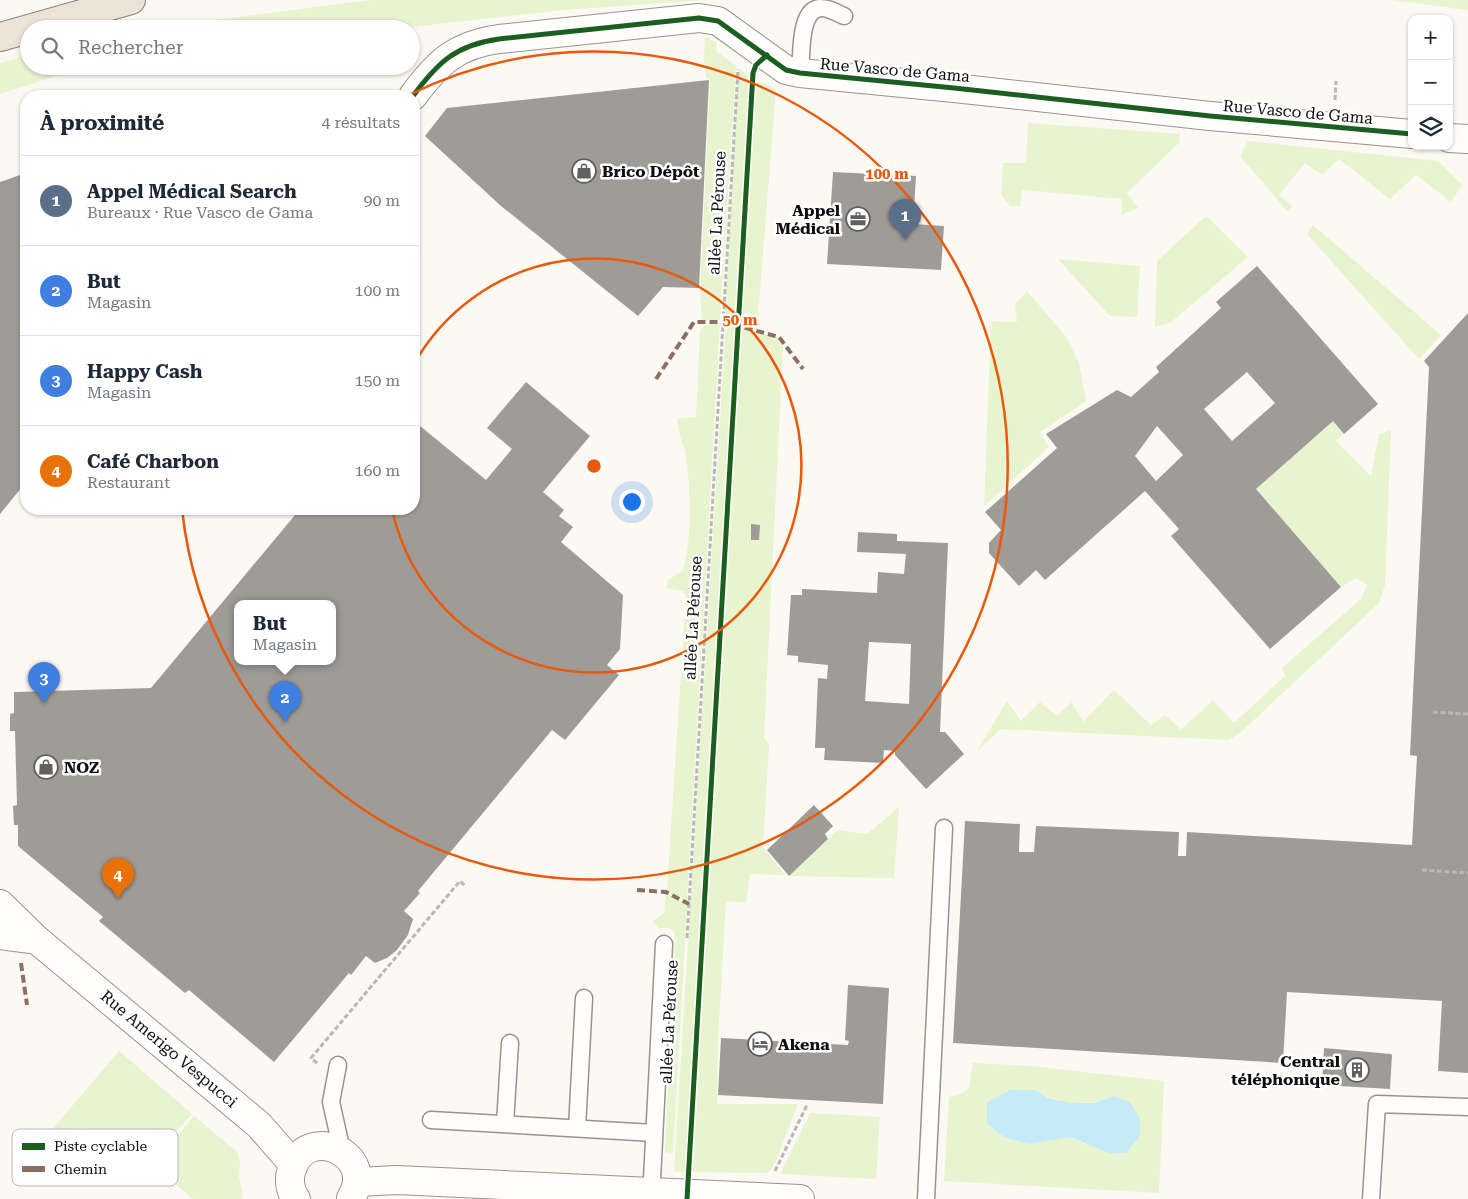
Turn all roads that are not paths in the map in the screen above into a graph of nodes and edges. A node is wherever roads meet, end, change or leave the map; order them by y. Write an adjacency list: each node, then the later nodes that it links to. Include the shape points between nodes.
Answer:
1 (70, 0): 4 (highway)
2 (131, 0): 5 (highway)
3 (844, 16): 8 (lane, via 822,8 811,11 804,26)
4 (0, 19)
5 (60, 20)
6 (20, 31): 7 (highway)
7 (0, 37)
8 (800, 74): 9 (street, Rue Vasco de Gama, via 786,70 718,21 699,18 475,43 449,56); 10 (street, Rue Vasco de Gama)
9 (418, 90)
10 (1408, 134)
11 (1453, 138): 12 (street)
12 (1468, 140)
13 (944, 828): 32 (lane)
14 (0, 904): 16 (street, Rue Amerigo Vespucci)
15 (0, 935): 16 (street)
16 (37, 940): 27 (street, Rue Amerigo Vespucci, via 259,1124)
17 (664, 944): 25 (lane)
18 (584, 998): 24 (lane)
19 (510, 1043): 23 (lane)
20 (330, 1066): 26 (lane, via 331,1102)
21 (1468, 1107): 33 (lane, via 1377,1104)
22 (431, 1120): 23 (lane)
23 (505, 1124): 24 (lane)
24 (577, 1128): 25 (lane)
25 (654, 1133): 29 (lane)
26 (342, 1151): 27 (street, via 321,1146 300,1155); 28 (street, via 353,1165)
27 (294, 1164): 30 (street, via 290,1185)
28 (353, 1191): 29 (street, via 397,1180)
29 (651, 1196): 31 (street, via 688,1193)
30 (296, 1199)
31 (800, 1199)
32 (926, 1199)
33 (1371, 1199)

